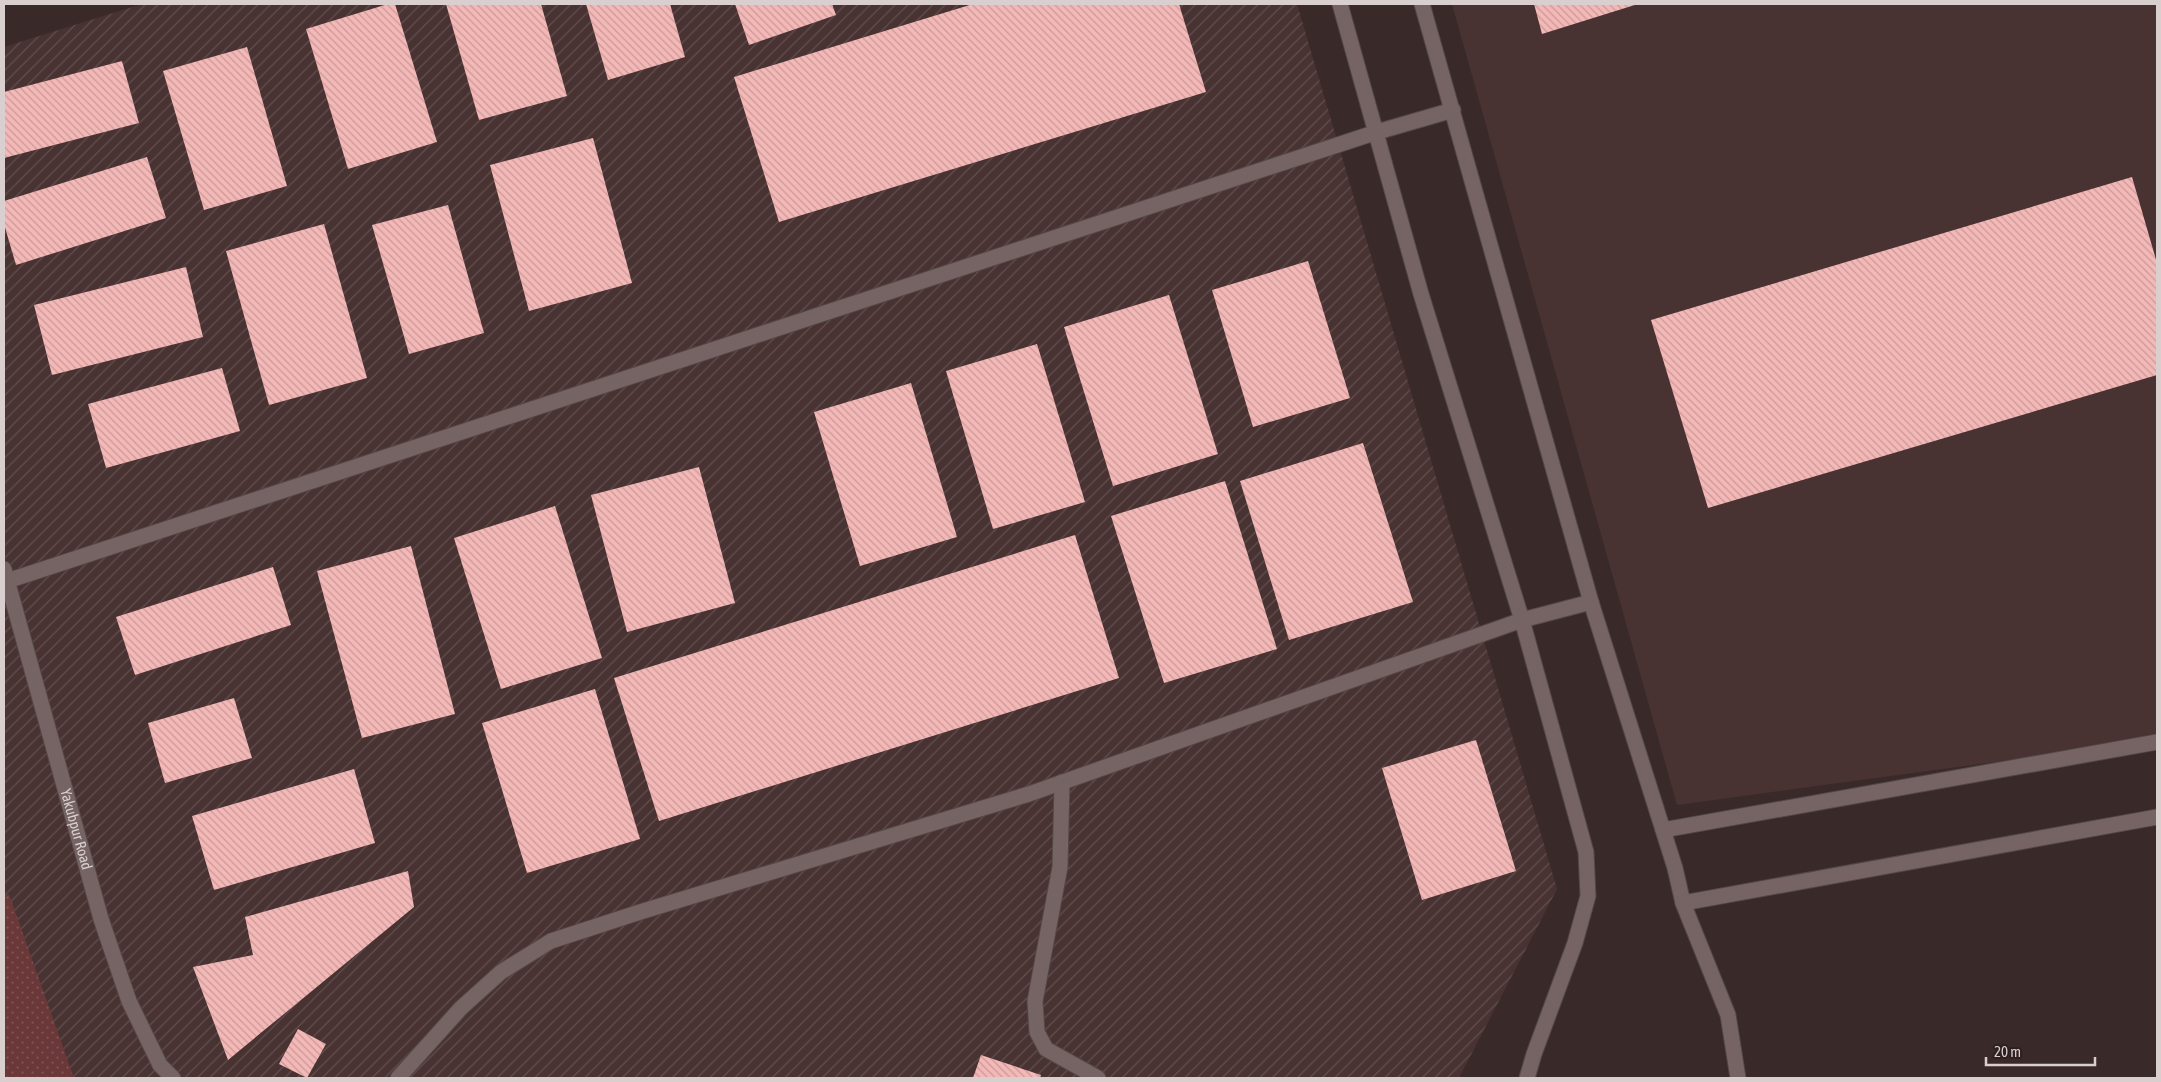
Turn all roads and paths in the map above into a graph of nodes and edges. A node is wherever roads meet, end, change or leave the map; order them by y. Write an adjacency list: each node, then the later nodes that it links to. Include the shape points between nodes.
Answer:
1 (1340, 4): 4 (street)
2 (1422, 4): 3 (street)
3 (1453, 110): 4 (street); 6 (street)
4 (1377, 132): 5 (street); 7 (street, via 1422,294)
5 (5, 577): 13 (street, Yakubpur Road, via 104,928 129,1001 160,1065)
6 (1590, 602): 7 (street); 11 (street)
7 (1522, 620): 9 (street); 16 (street, via 1586,852 1588,896 1575,943)
8 (2157, 742): 11 (street)
9 (1062, 782): 14 (street, via 552,942 501,972 461,1008); 15 (street, via 1060,867 1035,1000 1037,1032 1046,1049)
10 (2157, 817): 12 (street)
11 (1662, 830): 12 (street)
12 (1683, 904): 17 (street, via 1728,1015)
13 (173, 1078)
14 (398, 1078)
15 (1098, 1078)
16 (1527, 1078)
17 (1738, 1078)

